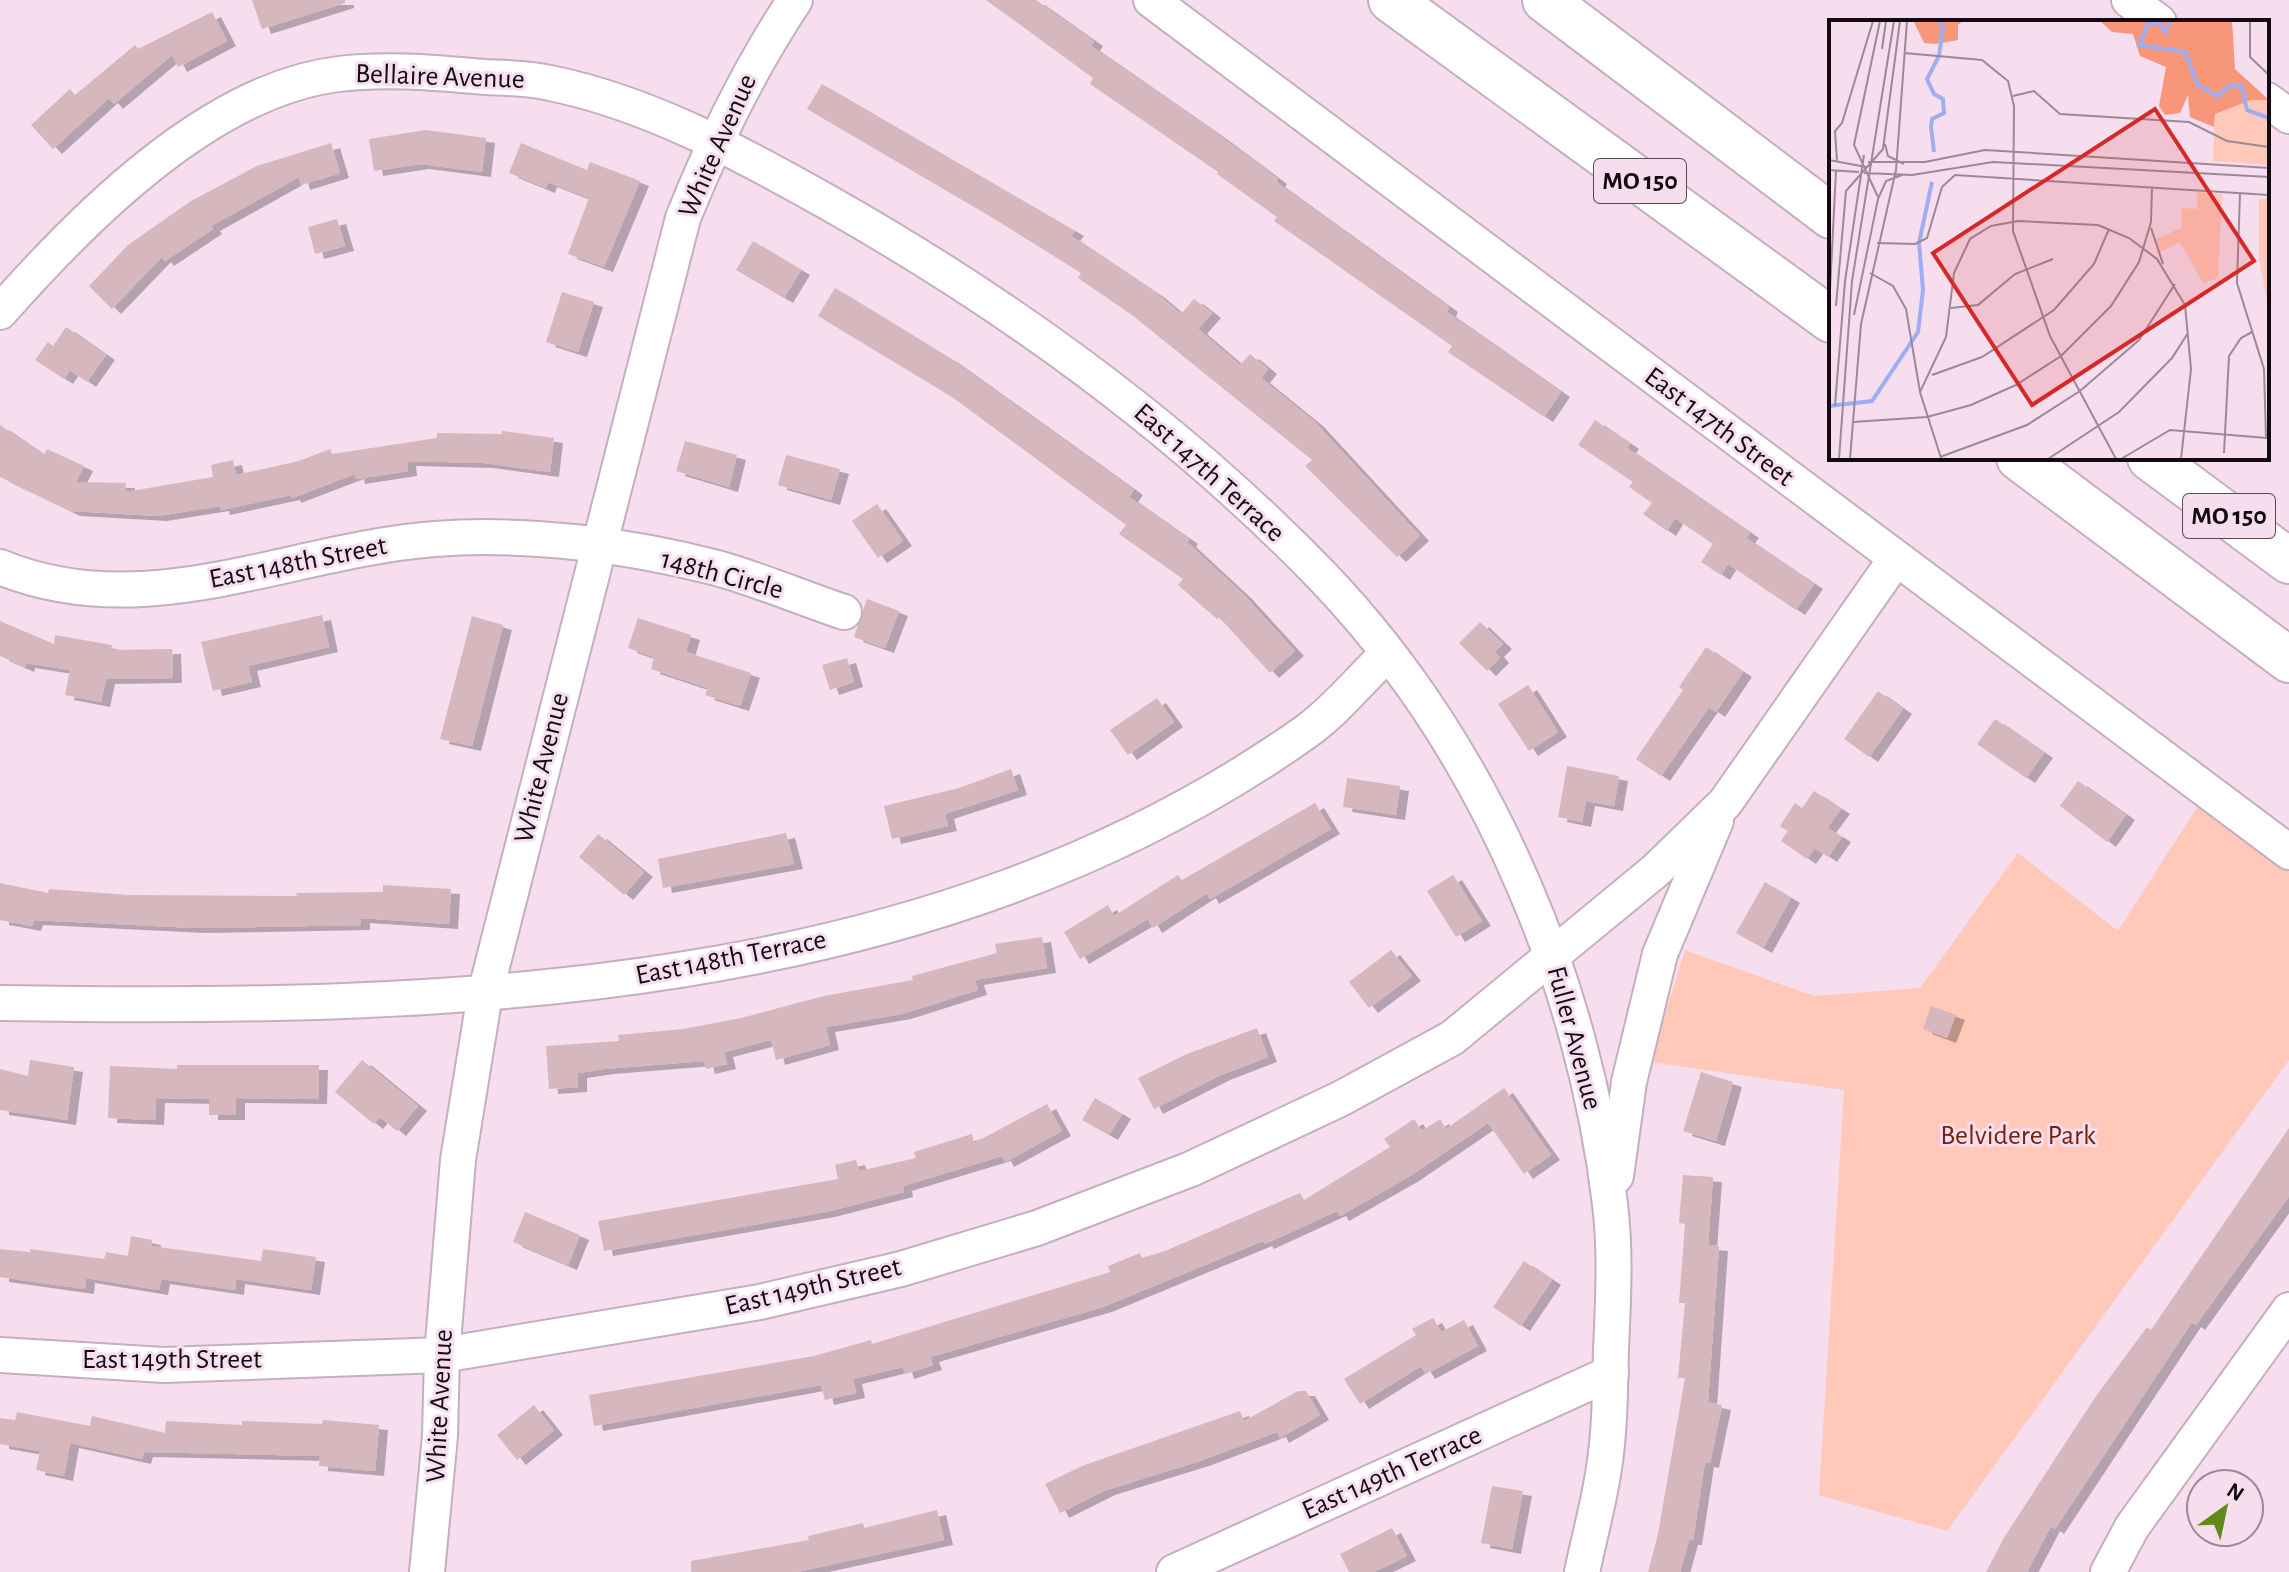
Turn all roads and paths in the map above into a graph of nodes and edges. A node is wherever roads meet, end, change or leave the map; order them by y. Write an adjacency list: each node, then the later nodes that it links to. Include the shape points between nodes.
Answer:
1 (795, 0): 9 (street, White Avenue, via 763,47)
2 (1151, 0): 16 (street, East 147th Street)
3 (1391, 0): 12 (main road, MO 150)
4 (1545, 0): 10 (main road, MO 150)
5 (2129, 0): 6 (street)
6 (2156, 20)
7 (2269, 101): 8 (street)
8 (2289, 116)
9 (713, 143): 11 (street, Bellaire Avenue, via 609,99 546,82 417,71 335,74 257,97 186,137 56,249); 15 (street, White Avenue, via 683,218); 20 (street, East 147th Terrace, via 769,169 926,260 1112,387 1326,580)
10 (1829, 214)
11 (0, 312)
12 (1829, 319)
13 (2022, 460): 21 (main road, MO 150)
14 (2153, 460): 17 (main road, MO 150)
15 (598, 546): 18 (street, East 148th Street, via 434,539 219,582 79,591); 19 (street, 148th Circle, via 717,568); 25 (street, White Avenue)
16 (1895, 560): 22 (street, Fuller Avenue); 23 (street, East 147th Street)
17 (2289, 561)
18 (0, 567)
19 (844, 612)
20 (1387, 654): 24 (street, East 147th Terrace, via 1468,773); 25 (street, East 148th Terrace, via 1310,729 1215,789 1114,842 1009,885 870,929 740,960 607,982)
21 (2289, 660)
22 (1725, 803): 24 (street, Fuller Avenue, via 1655,871); 27 (street, Fuller Avenue, via 1660,954 1629,1082)
23 (2289, 852)
24 (1552, 953): 27 (street, Fuller Avenue, via 1594,1105); 30 (street, East 149th Street, via 1452,1038 1340,1099 1191,1169 1037,1228 901,1269 760,1302)
25 (485, 994): 26 (street, East 148th Terrace, via 160,1006); 30 (street, White Avenue, via 458,1160)
26 (0, 1003)
27 (1611, 1208): 31 (street, Fuller Avenue)
28 (2289, 1310): 35 (street, via 2141,1514)
29 (0, 1355): 30 (street, East 149th Street, via 164,1365)
30 (442, 1355): 32 (street, White Avenue)
31 (1611, 1373): 33 (street, East 149th Terrace); 34 (street, Fuller Avenue, via 1604,1466)
32 (427, 1572)
33 (1174, 1572)
34 (1582, 1572)
35 (2108, 1572)

